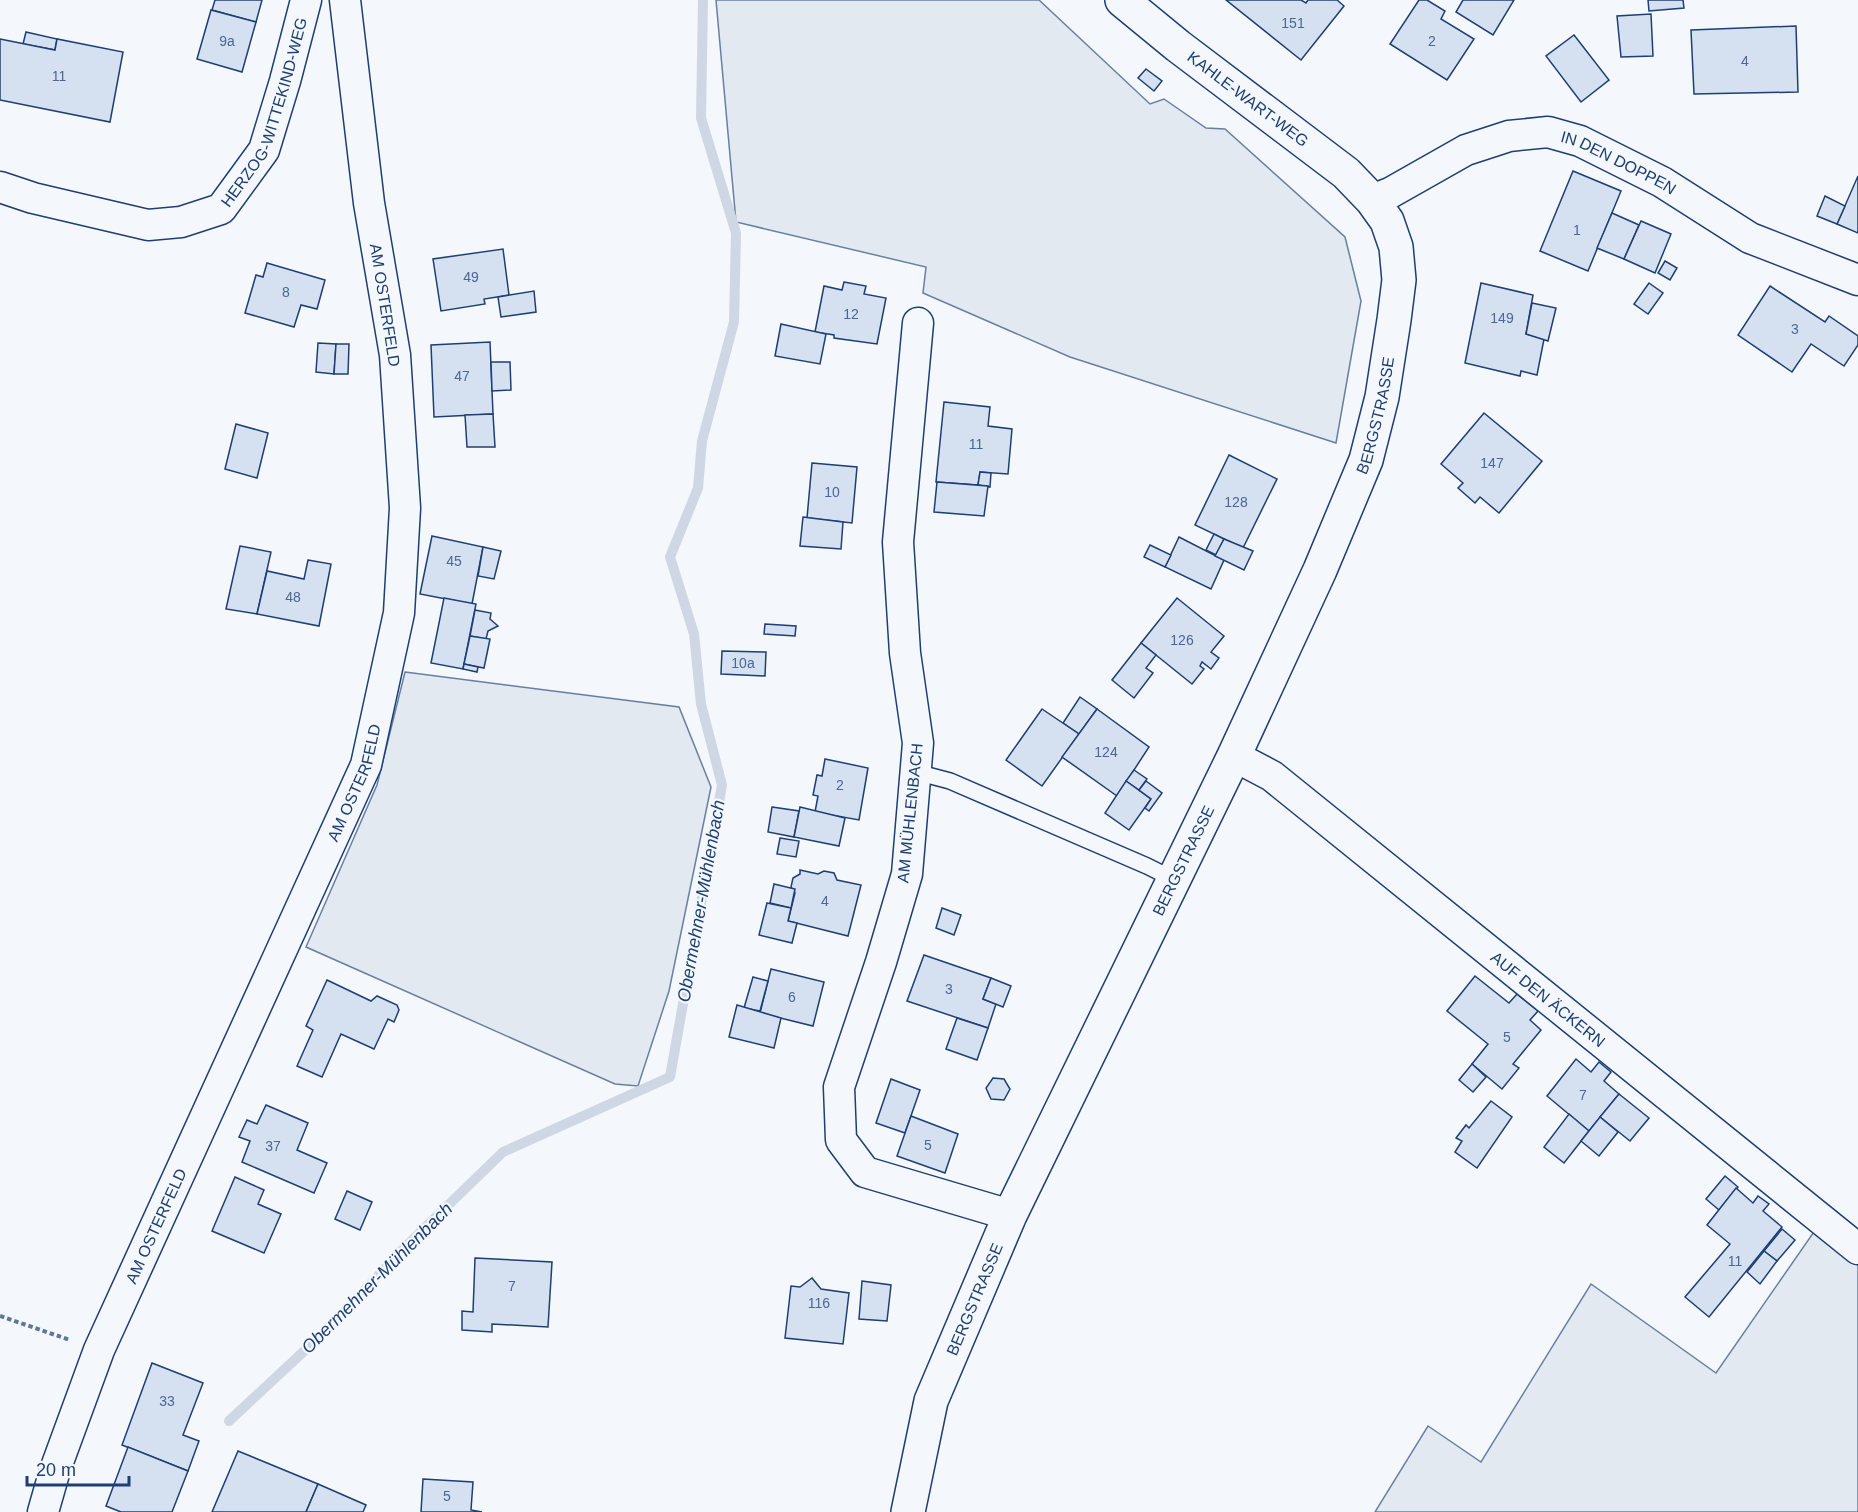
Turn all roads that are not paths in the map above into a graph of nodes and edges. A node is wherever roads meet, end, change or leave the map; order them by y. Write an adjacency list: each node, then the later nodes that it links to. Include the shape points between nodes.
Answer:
1 (306, 0): 4 (street, HERZOG-WITTEKIND-WEG, via 264,150 221,209 181,222 148,225)
2 (345, 0): 13 (street, AM OSTERFELD, via 369,203 395,355 405,508 399,613 366,765 99,1350)
3 (1122, 0): 5 (street, KAHLE-WART-WEG, via 1346,173)
4 (0, 187)
5 (1372, 200): 6 (street, IN DEN DOPPEN, via 1466,150 1509,136 1548,132 1580,141 1662,182 1750,238); 8 (street, BERGSTRASSE, via 1393,238 1399,280 1383,397 1366,460)
6 (1858, 280)
7 (918, 323): 9 (street, AM MÜHLENBACH, via 898,542 905,653 918,743)
8 (1234, 756): 10 (street, BERGSTRASSE); 12 (street, AUF DEN ÄCKERN, via 1272,776)
9 (916, 772): 10 (lane, via 950,781); 11 (street, AM MÜHLENBACH, via 907,874 840,1087 841,1140 865,1172)
10 (1175, 880): 11 (street, BERGSTRASSE)
11 (1010, 1215): 14 (street, BERGSTRASSE, via 931,1401)
12 (1858, 1249)
13 (43, 1512)
14 (909, 1512)

